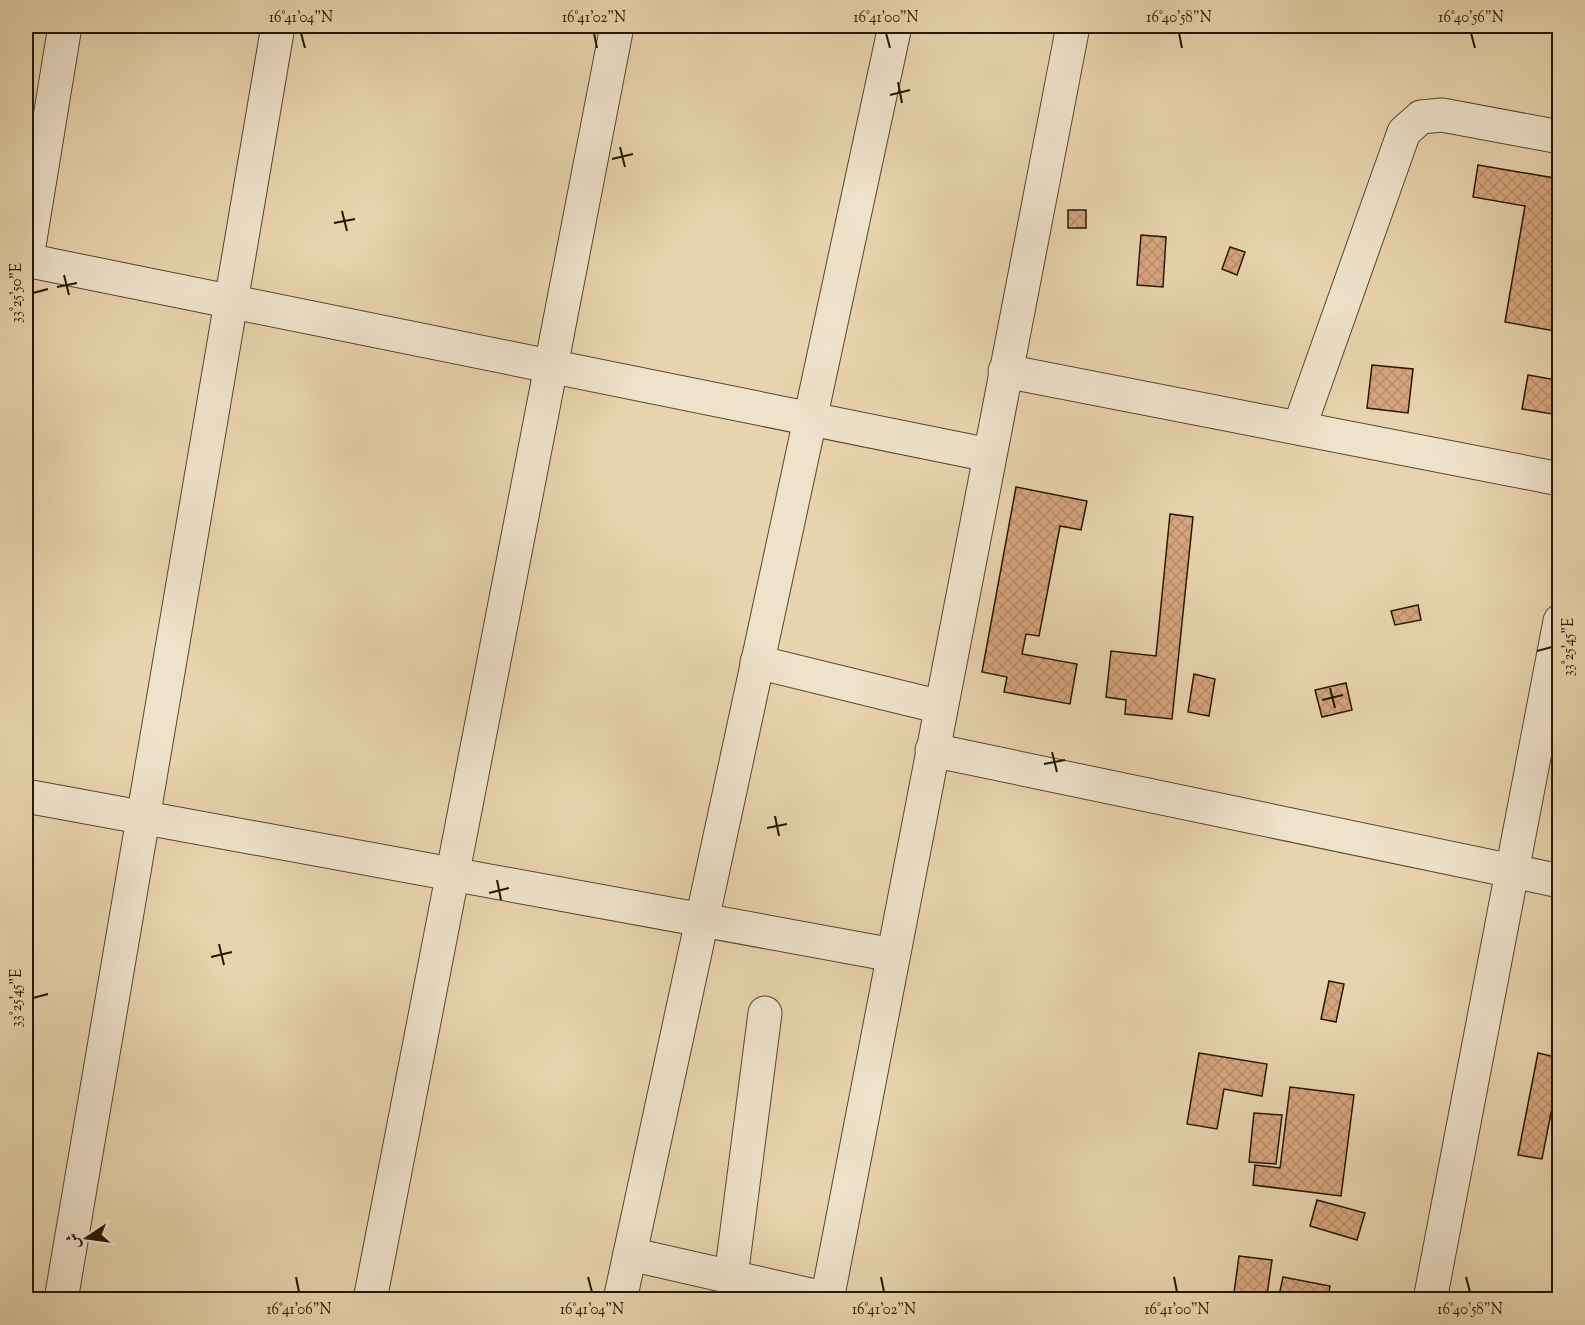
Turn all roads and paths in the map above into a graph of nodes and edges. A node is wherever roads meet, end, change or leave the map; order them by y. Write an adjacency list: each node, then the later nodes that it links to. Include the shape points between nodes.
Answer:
1 (65, 26): 7 (street)
2 (278, 26): 8 (street)
3 (617, 26): 9 (street)
4 (895, 26): 11 (street)
5 (1072, 26): 10 (street)
6 (1560, 137): 12 (street, via 1442,115 1421,117 1404,132)
7 (26, 262): 8 (street)
8 (231, 301): 9 (street); 20 (street)
9 (551, 366): 11 (street); 22 (street)
10 (1005, 371): 12 (street); 13 (street)
11 (810, 419): 13 (street); 16 (street)
12 (1299, 428): 14 (street)
13 (989, 455): 17 (street)
14 (1560, 479)
15 (1560, 621): 21 (street)
16 (757, 662): 17 (street); 24 (street)
17 (941, 707): 18 (street)
18 (932, 750): 21 (street); 25 (street)
19 (26, 796): 20 (street)
20 (143, 817): 22 (street); 29 (street)
21 (1512, 872): 23 (street); 33 (street)
22 (452, 874): 24 (street); 30 (street)
23 (1560, 882)
24 (702, 919): 25 (street); 27 (street)
25 (893, 955): 32 (street)
26 (765, 1013): 28 (street)
27 (630, 1254): 28 (street); 31 (street)
28 (731, 1277): 32 (street)
29 (61, 1299)
30 (370, 1299)
31 (620, 1299)
32 (827, 1299)
33 (1430, 1299)

